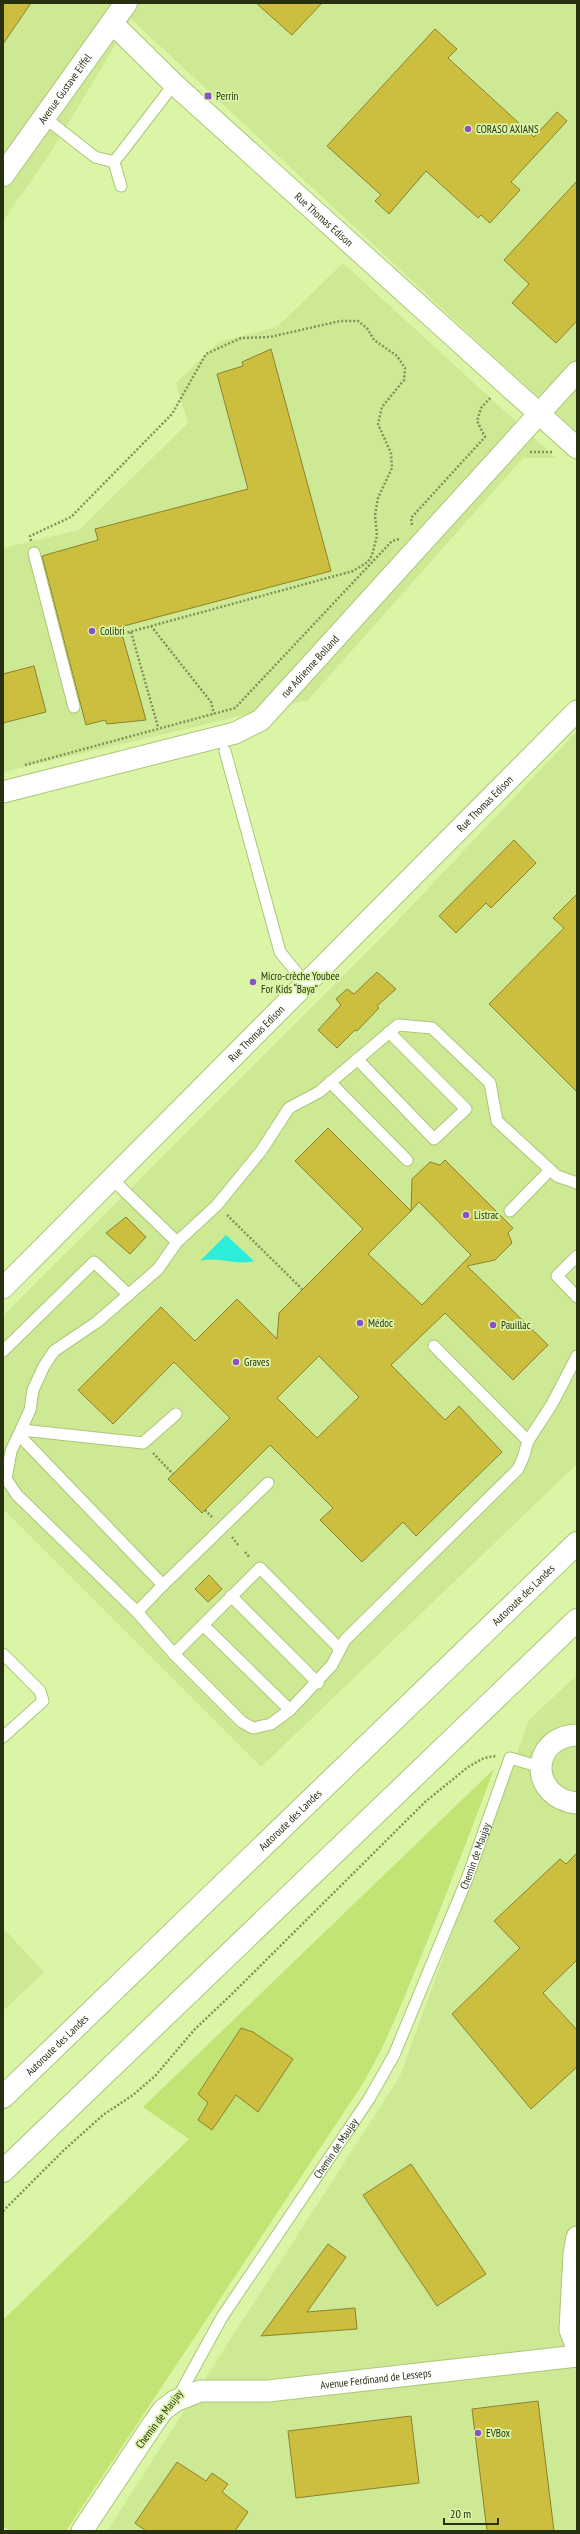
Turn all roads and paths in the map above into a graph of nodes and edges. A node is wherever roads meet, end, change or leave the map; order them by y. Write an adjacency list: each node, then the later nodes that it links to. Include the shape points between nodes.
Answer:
1 (126, 3): 2 (main road, Avenue Gustave Eiffel)
2 (112, 24): 3 (street, Rue Thomas Edison); 4 (main road, Avenue Gustave Eiffel)
3 (174, 84): 5 (lane); 9 (street, Rue Thomas Edison)
4 (44, 117): 5 (lane, via 95,157); 6 (main road, Avenue Gustave Eiffel)
5 (114, 162): 7 (lane)
6 (3, 174)
7 (121, 186)
8 (577, 372): 10 (street)
9 (504, 382): 10 (street, Rue Thomas Edison); 12 (path, via 481,408 477,421 484,436 411,518)
10 (539, 414): 11 (street, Rue Thomas Edison); 24 (street, rue Adrienne Bolland, via 261,720 236,733)
11 (577, 448)
12 (413, 528)
13 (404, 537): 20 (path, via 392,541 235,708)
14 (34, 553): 15 (path, via 30,536 71,517 172,414 206,354 241,338 270,337 340,321 358,321 367,328 374,340 397,356 405,368 404,380 382,407 378,424 391,454 392,468 378,498 375,515 376,536 368,562 353,571); 18 (lane)
15 (151, 626): 16 (path); 20 (path, via 211,702)
16 (131, 632): 17 (path); 21 (path)
17 (122, 634)
18 (74, 707)
19 (577, 711): 25 (street, Rue Thomas Edison)
20 (214, 714): 23 (path)
21 (158, 726)
22 (225, 751): 25 (lane, via 280,952)
23 (18, 766)
24 (3, 792)
25 (306, 984): 31 (street, Rue Thomas Edison)
26 (389, 1032): 27 (lane); 27 (lane, via 466,1109 434,1139); 30 (lane, via 398,1025 432,1028 490,1083 497,1121)
27 (357, 1059): 28 (lane)
28 (330, 1082): 29 (lane); 33 (lane, via 319,1092 289,1108 261,1151)
29 (407, 1160)
30 (550, 1170): 32 (lane, via 557,1176); 34 (lane)
31 (112, 1179): 35 (lane); 37 (street, Rue Thomas Edison)
32 (577, 1182)
33 (217, 1205): 35 (lane); 38 (path)
34 (510, 1210)
35 (177, 1242): 39 (lane, via 158,1269)
36 (577, 1256): 40 (lane, via 558,1276)
37 (3, 1288)
38 (302, 1289)
39 (129, 1295): 42 (lane, via 94,1262); 45 (lane, via 97,1322 54,1351 33,1390 30,1410)
40 (577, 1297)
41 (434, 1346): 46 (lane)
42 (3, 1351)
43 (577, 1356): 46 (lane, via 564,1383)
44 (176, 1414): 47 (lane)
45 (21, 1433): 47 (lane); 49 (lane, via 10,1451); 52 (lane)
46 (528, 1441): 57 (lane, via 518,1469 345,1640)
47 (143, 1443): 48 (path)
48 (173, 1474)
49 (5, 1478): 54 (lane, via 17,1495)
50 (268, 1483): 52 (lane)
51 (577, 1543): 67 (main road, Autoroute des Landes)
52 (163, 1585): 54 (lane)
53 (231, 1596): 56 (lane); 57 (lane, via 260,1568); 60 (lane)
54 (137, 1612): 59 (lane)
55 (577, 1620): 68 (main road)
56 (203, 1625): 59 (lane); 61 (lane)
57 (340, 1649): 60 (lane, via 332,1665)
58 (3, 1654): 63 (lane, via 40,1692 43,1701)
59 (174, 1654): 61 (lane, via 242,1722 253,1728 271,1724)
60 (318, 1682): 61 (lane)
61 (290, 1710)
62 (577, 1735): 65 (street, via 558,1739 543,1756)
63 (3, 1737)
64 (510, 1758): 65 (lane); 69 (path, via 502,1755 484,1758 448,1781 194,2029 155,2076 134,2095 103,2115); 73 (lane, Chemin de Maujay, via 467,1879 394,2055 369,2099 222,2317)
65 (541, 1767): 66 (street, via 547,1789 555,1797)
66 (577, 1803)
67 (3, 2096)
68 (3, 2171)
69 (3, 2211)
70 (577, 2237): 71 (street, via 570,2330)
71 (577, 2348)
72 (577, 2356): 73 (street, Avenue Ferdinand de Lesseps, via 268,2391 200,2391)
73 (176, 2401): 74 (street, Chemin de Maujay, via 163,2410)
74 (82, 2531)

